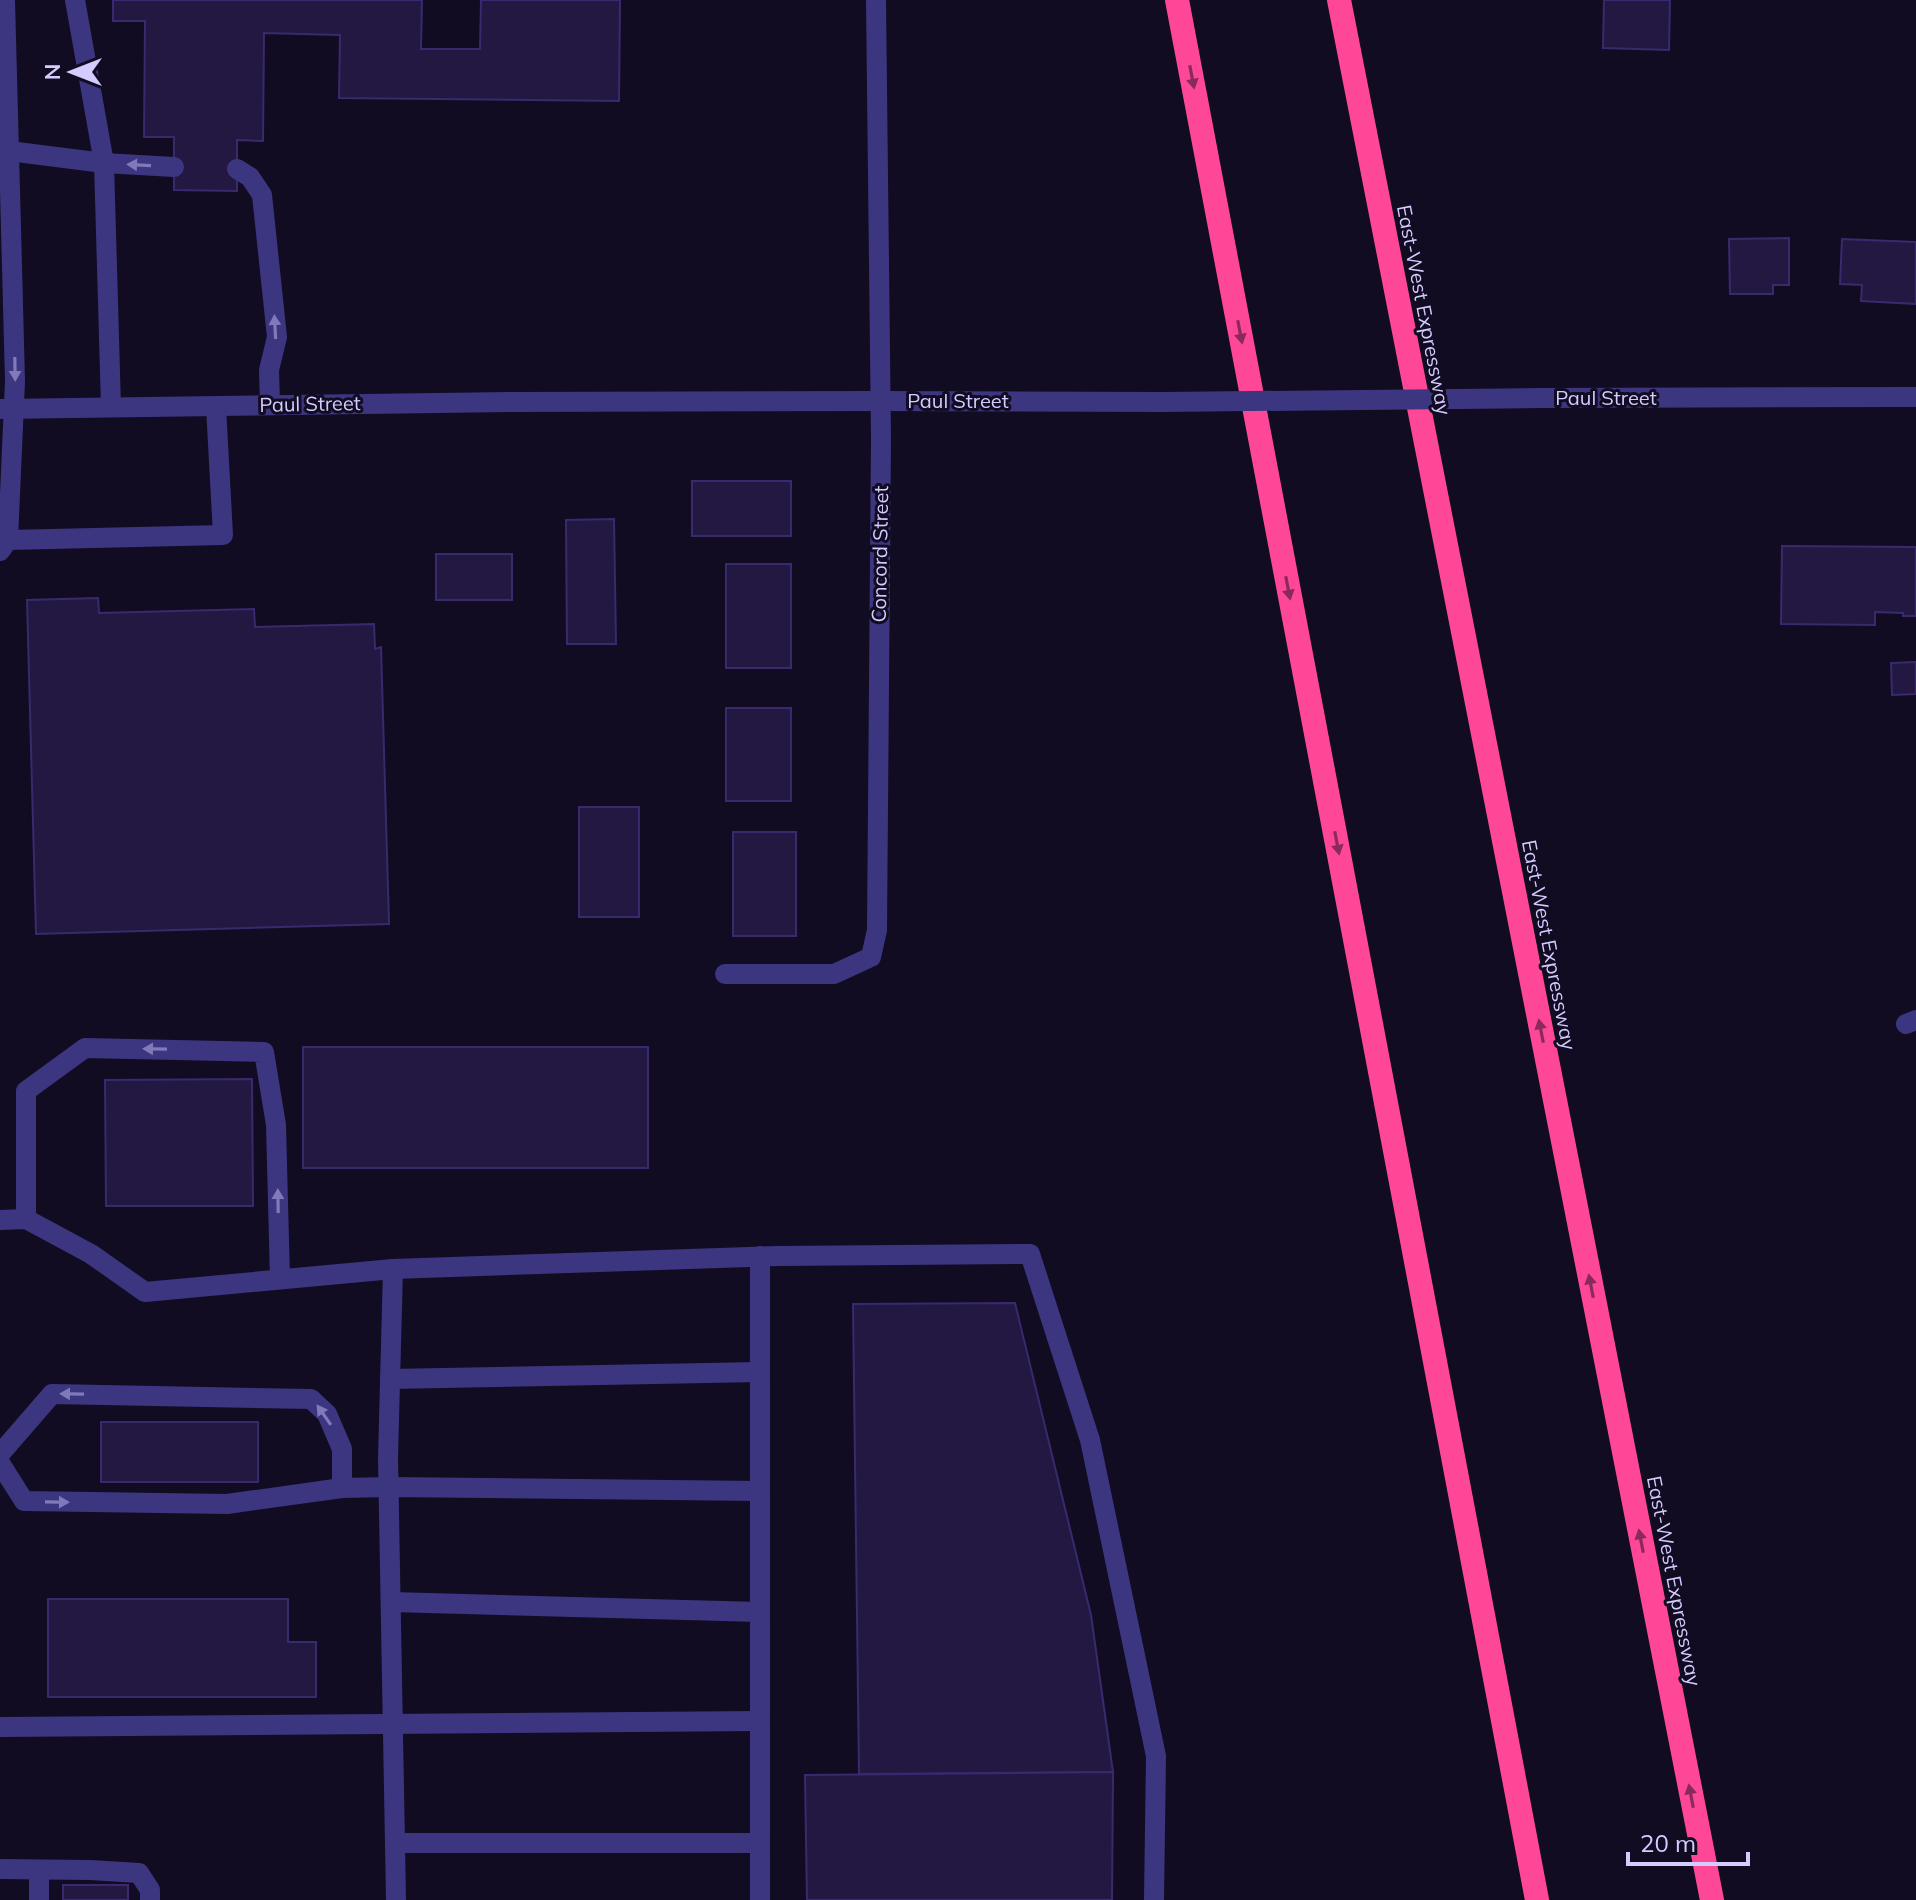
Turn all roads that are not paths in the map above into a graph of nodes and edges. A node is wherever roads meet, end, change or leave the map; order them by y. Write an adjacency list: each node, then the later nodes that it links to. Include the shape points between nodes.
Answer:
1 (5, 0): 6 (street)
2 (75, 0): 7 (street)
3 (876, 0): 11 (street, Concord Street)
4 (1177, 0): 44 (highway, one-way to 44)
5 (1339, 0): 45 (highway, East-West Expressway, one-way to 5)
6 (9, 151): 7 (street); 15 (street, one-way to 15)
7 (104, 163): 8 (street, one-way to 7); 13 (street)
8 (174, 167)
9 (237, 169): 12 (street, one-way to 9, via 269,370 277,337 262,195)
10 (1916, 397): 11 (street, Paul Street, bridge)
11 (881, 401): 12 (street, Paul Street); 17 (street, Concord Street, via 877,930 871,957 834,974)
12 (270, 404): 14 (street, Paul Street)
13 (111, 407): 14 (street, Paul Street); 15 (street, Paul Street)
14 (216, 407): 16 (street, via 223,535)
15 (8, 409): 16 (street)
16 (4, 545)
17 (725, 974)
18 (26, 1219): 19 (street); 22 (street, via 91,1254 145,1292); 22 (street, one-way to 18, via 276,1125 264,1052 85,1048 26,1091)
19 (0, 1220)
20 (760, 1256): 21 (street); 23 (street); 43 (street, via 1030,1254 1090,1440 1156,1756)
21 (393, 1269): 22 (street); 24 (street)
22 (280, 1279)
23 (760, 1372): 24 (street); 29 (street)
24 (390, 1379): 27 (street)
25 (0, 1454): 28 (street, one-way to 25, via 342,1449 327,1414 311,1399 52,1394)
26 (0, 1463): 28 (street, one-way to 28, via 24,1501 227,1504)
27 (389, 1487): 28 (street); 29 (street); 30 (street)
28 (342, 1488)
29 (760, 1491): 31 (street)
30 (391, 1602): 31 (street); 33 (street)
31 (760, 1612): 32 (street)
32 (760, 1721): 33 (street); 36 (street)
33 (393, 1724): 34 (street); 35 (street)
34 (0, 1727)
35 (395, 1843): 36 (street); 41 (street)
36 (760, 1843): 42 (street)
37 (0, 1869): 38 (street)
38 (39, 1870): 39 (street); 40 (street, via 139,1873)
39 (39, 1900)
40 (150, 1900)
41 (396, 1900)
42 (760, 1900)
43 (1154, 1900)
44 (1537, 1900)
45 (1712, 1900)

